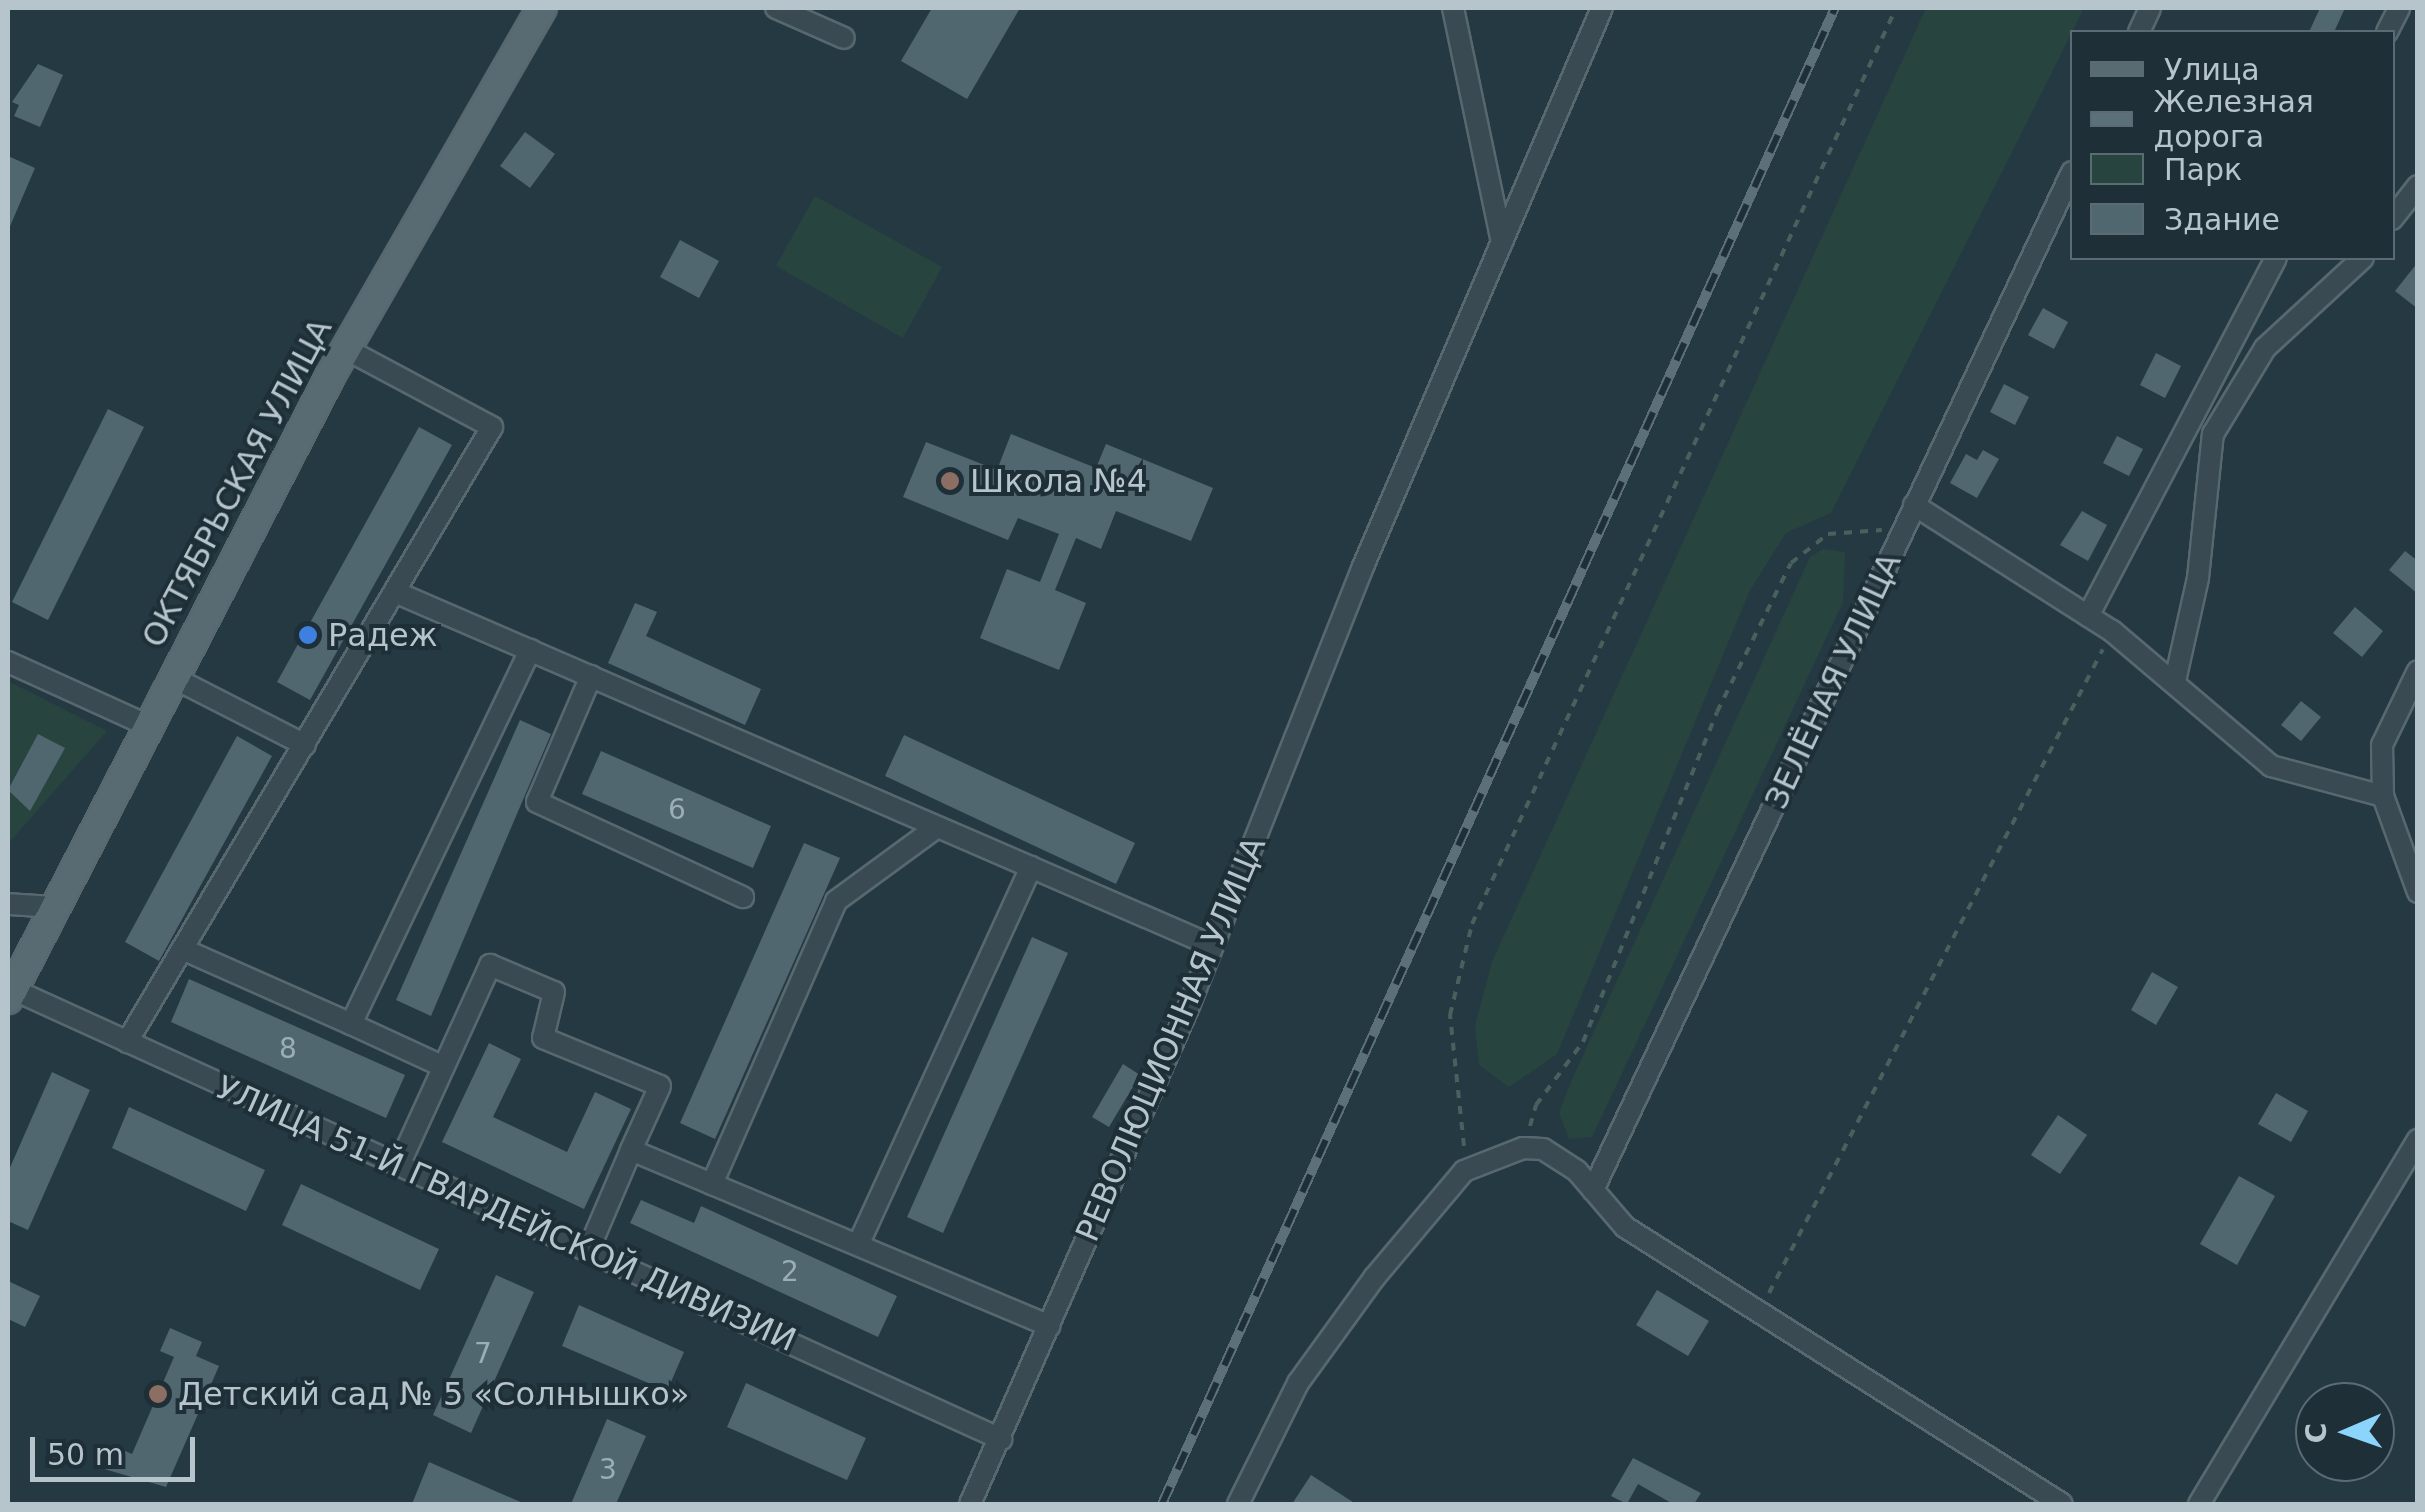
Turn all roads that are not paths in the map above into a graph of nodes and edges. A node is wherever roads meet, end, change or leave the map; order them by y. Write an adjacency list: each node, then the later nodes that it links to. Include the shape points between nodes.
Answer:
1 (542, 8): 12 (main road, ОКТЯБРЬСКАЯ УЛИЦА)
2 (776, 8): 5 (street)
3 (1453, 8): 9 (street)
4 (1602, 8): 9 (street, РЕВОЛЮЦИОННАЯ УЛИЦА)
5 (844, 38)
6 (2070, 176): 13 (street, ЗЕЛЁНАЯ УЛИЦА)
7 (2418, 186): 8 (street)
8 (2395, 215)
9 (1502, 242): 31 (street, РЕВОЛЮЦИОННАЯ УЛИЦА, via 1362,569)
10 (2275, 260): 15 (street)
11 (2361, 260): 21 (street, via 2264,348 2213,434 2198,578)
12 (346, 349): 14 (street, via 492,428); 20 (main road, ОКТЯБРЬСКАЯ УЛИЦА)
13 (1914, 505): 15 (street); 41 (street, ЗЕЛЁНАЯ УЛИЦА, via 1638,1108)
14 (395, 592): 16 (street); 23 (street)
15 (2088, 616): 21 (street)
16 (530, 650): 19 (street); 34 (street)
17 (8, 662): 22 (street)
18 (2418, 671): 24 (street, via 2382,745)
19 (591, 676): 25 (street); 28 (street, via 537,802)
20 (174, 678): 22 (main road, ОКТЯБРЬСКАЯ УЛИЦА); 23 (street)
21 (2175, 681): 24 (street, via 2271,766)
22 (149, 726): 30 (main road, ОКТЯБРЬСКАЯ УЛИЦА)
23 (305, 745): 32 (street)
24 (2383, 796): 27 (street)
25 (937, 827): 26 (street); 40 (street, via 836,902)
26 (1030, 867): 31 (street); 42 (street)
27 (2418, 892)
28 (744, 897)
29 (8, 904): 30 (street)
30 (55, 907): 33 (main road, ОКТЯБРЬСКАЯ УЛИЦА)
31 (1213, 946): 44 (street, РЕВОЛЮЦИОННАЯ УЛИЦА)
32 (182, 949): 34 (street); 35 (street)
33 (10, 994): 35 (street, УЛИЦА 51-Й ГВАРДЕЙСКОЙ ДИВИЗИИ)
34 (351, 1024): 36 (street)
35 (127, 1042): 39 (street, УЛИЦА 51-Й ГВАРДЕЙСКОЙ ДИВИЗИИ)
36 (444, 1067): 38 (street, via 490,964 554,992 544,1038 660,1086); 39 (street)
37 (2418, 1140): 49 (street)
38 (632, 1150): 40 (street); 43 (street)
39 (399, 1165): 43 (street, УЛИЦА 51-Й ГВАРДЕЙСКОЙ ДИВИЗИИ)
40 (712, 1184): 42 (street)
41 (1593, 1190): 47 (street, via 1543,1148 1524,1148 1464,1171 1331,1334); 48 (street, via 1625,1227)
42 (858, 1246): 44 (street)
43 (588, 1251): 45 (street, УЛИЦА 51-Й ГВАРДЕЙСКОЙ ДИВИЗИИ)
44 (1050, 1326): 45 (street, РЕВОЛЮЦИОННАЯ УЛИЦА)
45 (1001, 1438): 46 (street, РЕВОЛЮЦИОННАЯ УЛИЦА)
46 (970, 1504)
47 (1238, 1504)
48 (2062, 1504)
49 (2199, 1504)

